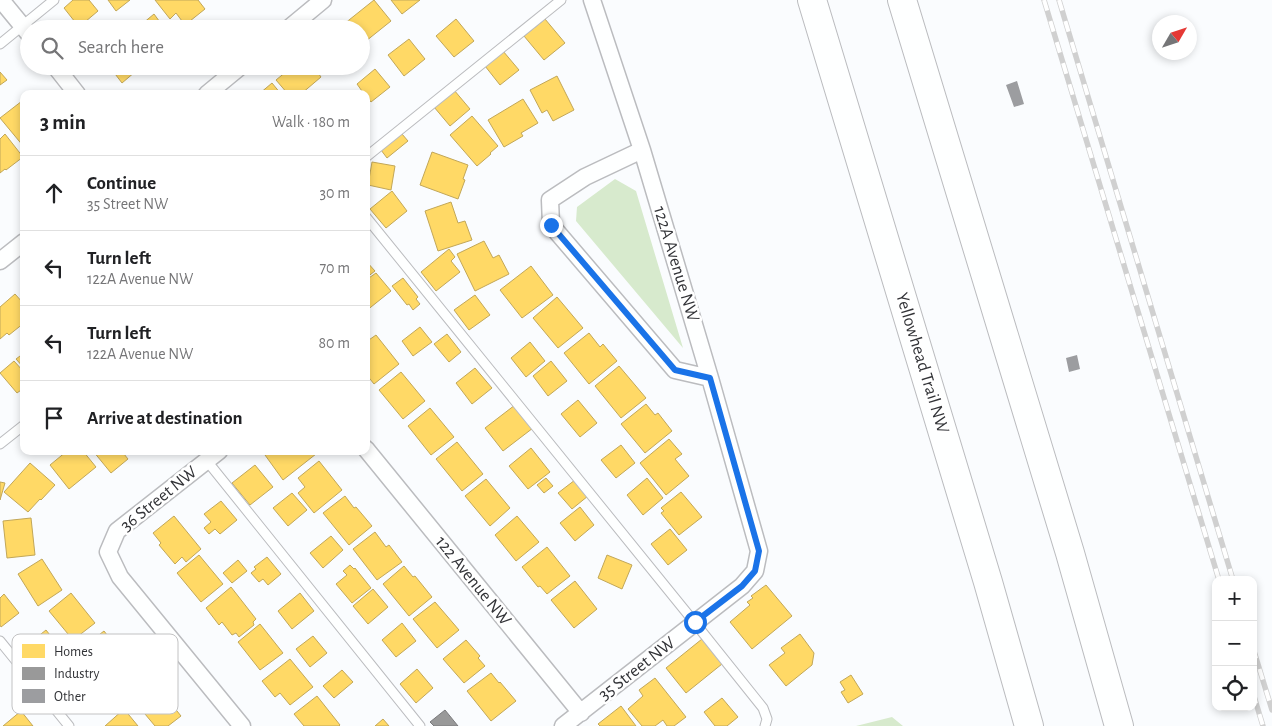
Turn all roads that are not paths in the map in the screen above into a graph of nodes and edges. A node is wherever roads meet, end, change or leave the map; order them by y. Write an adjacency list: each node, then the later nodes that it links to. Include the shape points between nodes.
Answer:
1 (1, 0): 10 (street)
2 (54, 0): 8 (lane)
3 (323, 0): 9 (street)
4 (561, 0): 18 (lane)
5 (592, 0): 17 (street, 122A Avenue NW)
6 (812, 0): 40 (highway, Yellowhead Trail NW)
7 (902, 0): 41 (highway, via 1070,553)
8 (35, 20)
9 (299, 20)
10 (20, 24)
11 (20, 33): 12 (lane)
12 (0, 44)
13 (62, 75): 15 (street)
14 (230, 75): 16 (street)
15 (74, 90)
16 (212, 90)
17 (642, 150): 22 (street, 122A Avenue NW); 22 (street, via 585,177 550,200 551,225 675,370)
18 (370, 154)
19 (370, 222): 28 (lane)
20 (20, 245): 21 (street)
21 (0, 261)
22 (710, 378): 27 (street, 122A Avenue NW, via 759,551)
23 (20, 428): 24 (lane)
24 (0, 444)
25 (370, 454): 33 (street, 122 Avenue NW)
26 (213, 456): 29 (street, 36 Street NW, via 117,531 108,552 120,577); 37 (lane)
27 (755, 571): 28 (street, 35 Street NW, via 742,586)
28 (695, 622): 33 (street, 35 Street NW); 39 (lane, via 762,708 767,719)
29 (167, 634)
30 (0, 641): 32 (lane)
31 (178, 648): 36 (street, 36 Street NW)
32 (12, 656)
33 (580, 713): 38 (street, 35 Street NW)
34 (59, 714): 35 (lane)
35 (69, 726)
36 (242, 726)
37 (420, 726)
38 (563, 726)
39 (765, 726)
40 (1029, 726)
41 (1119, 726)

